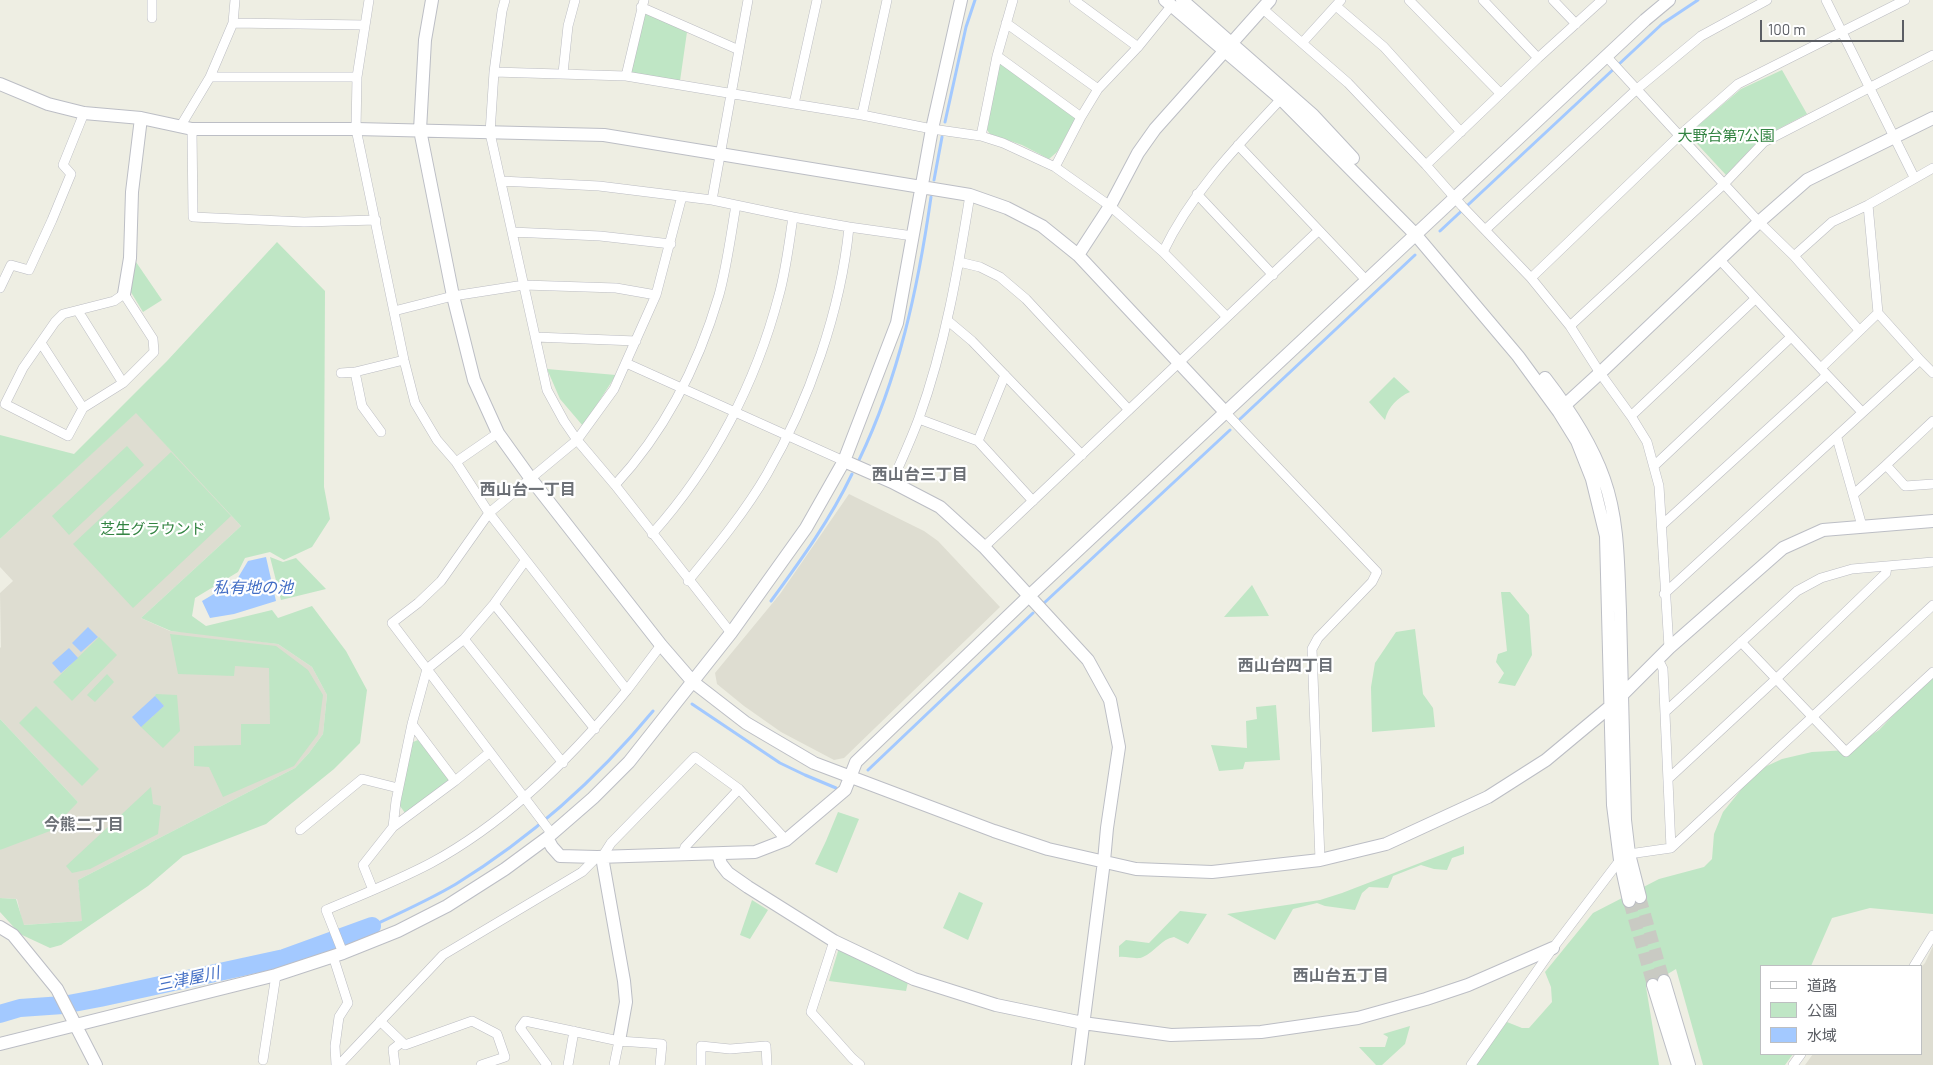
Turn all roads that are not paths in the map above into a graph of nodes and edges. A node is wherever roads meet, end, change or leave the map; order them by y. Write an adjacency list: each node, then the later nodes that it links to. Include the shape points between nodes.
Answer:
1 (152, 0): 25 (street)
2 (236, 0): 26 (street)
3 (369, 0): 28 (street)
4 (432, 0): 60 (street, via 425,40)
5 (503, 0): 39 (street)
6 (575, 0): 40 (street)
7 (748, 0): 34 (street)
8 (817, 0): 51 (street)
9 (887, 0): 53 (street)
10 (961, 0): 59 (street)
11 (1013, 0): 27 (street)
12 (1074, 0): 32 (street)
13 (1409, 0): 49 (street)
14 (1483, 0): 37 (street)
15 (1553, 0): 29 (street)
16 (1602, 0): 29 (street)
17 (1669, 0): 38 (street)
18 (1767, 0): 46 (street, via 1701,36)
19 (1826, 0): 30 (street)
20 (1905, 0): 30 (street)
21 (1173, 2): 32 (street); 33 (street)
22 (642, 3): 34 (street); 41 (street)
23 (1339, 3): 31 (street); 61 (street)
24 (1267, 4): 31 (street); 33 (street)
25 (152, 18)
26 (233, 23): 28 (street); 42 (street)
27 (1006, 23): 36 (street); 47 (street)
28 (365, 24): 43 (street)
29 (1576, 24): 37 (street)
30 (1842, 32): 45 (street); 64 (street, via 1738,84)
31 (1302, 42): 68 (street, via 1348,83)
32 (1138, 47): 47 (street)
33 (1229, 47): 50 (street); 81 (street, via 1138,153); 89 (street, via 1313,115)
34 (739, 50): 48 (street)
35 (1933, 55): 45 (street)
36 (997, 56): 54 (street); 63 (street)
37 (1538, 58): 49 (street)
38 (1612, 63): 46 (street); 82 (street)
39 (494, 72): 40 (street); 62 (street)
40 (562, 73): 41 (street)
41 (626, 76): 48 (street)
42 (210, 77): 43 (street); 57 (street)
43 (357, 77): 58 (street)
44 (0, 84): 52 (street, via 48,104)
45 (1868, 87): 65 (street); 73 (street, via 1764,142)
46 (1637, 89): 64 (street); 87 (street)
47 (1098, 90): 54 (street)
48 (731, 94): 51 (street); 67 (street)
49 (1500, 94): 61 (street)
50 (1281, 99): 66 (street); 89 (street)
51 (794, 104): 53 (street)
52 (84, 112): 55 (street); 102 (street, via 63,165 71,174 40,247 29,270 11,265)
53 (862, 115): 59 (street)
54 (1081, 117): 69 (street)
55 (141, 118): 57 (street); 103 (street, via 132,192 130,258)
56 (1933, 118): 65 (street)
57 (186, 128): 58 (street); 84 (street, via 193,217 304,222)
58 (356, 129): 60 (street); 84 (street)
59 (932, 129): 63 (street); 74 (street)
60 (420, 130): 62 (street); 105 (street)
61 (1461, 132): 68 (street)
62 (490, 133): 67 (street, via 604,135); 72 (street)
63 (982, 136): 69 (street)
64 (1680, 136): 73 (street); 99 (street)
65 (1895, 136): 71 (street); 85 (street, via 1807,180)
66 (1238, 145): 75 (street); 88 (street)
67 (720, 153): 74 (street); 78 (street)
68 (1426, 165): 82 (street)
69 (1055, 167): 81 (street)
70 (1933, 168): 71 (street)
71 (1914, 177): 80 (street)
72 (501, 181): 77 (street, via 599,186); 90 (street)
73 (1724, 184): 85 (street); 112 (street)
74 (922, 186): 76 (street); 91 (street)
75 (1197, 194): 93 (street); 98 (street)
76 (970, 195): 94 (street, via 1007,208 1042,226); 97 (street)
77 (682, 196): 78 (street); 92 (street)
78 (712, 200): 79 (street)
79 (736, 205): 83 (street); 130 (street, via 719,294)
80 (1868, 205): 95 (street, via 1832,222); 109 (street)
81 (1110, 206): 93 (street); 94 (street)
82 (1462, 206): 87 (street); 89 (street)
83 (793, 217): 86 (street); 135 (street, via 780,294 759,362)
84 (376, 220): 108 (street)
85 (1759, 222): 95 (street); 96 (street)
86 (849, 227): 91 (street); 142 (street, via 847,253 828,331)
87 (1486, 230): 99 (street)
88 (1318, 231): 98 (street); 100 (street)
89 (1418, 231): 100 (street); 131 (street, via 1498,318); 183 (street, via 1518,356 1577,441 1600,507 1606,536)
90 (512, 232): 92 (street, via 600,236); 101 (street)
91 (913, 236): 147 (street, via 897,324)
92 (670, 244): 104 (street)
93 (1163, 252): 110 (street)
94 (1078, 255): 121 (street)
95 (1794, 256): 113 (street)
96 (1720, 260): 106 (street); 126 (street)
97 (959, 262): 111 (street); 133 (street, via 980,267 1000,277 1026,299)
98 (1273, 274): 110 (street)
99 (1531, 278): 112 (street)
100 (1366, 280): 136 (street)
101 (524, 285): 104 (street, via 616,288); 105 (street); 114 (street)
102 (0, 288)
103 (124, 294): 107 (street, via 114,301); 129 (street, via 153,339 154,352)
104 (656, 295): 116 (street)
105 (453, 296): 108 (street); 141 (street, via 474,380)
106 (1755, 299): 115 (street); 137 (street)
107 (78, 311): 117 (street, via 63,314); 129 (street)
108 (394, 311): 118 (street)
109 (1878, 313): 113 (street); 119 (street)
110 (1227, 317): 121 (street)
111 (947, 320): 127 (street, via 972,340); 138 (street)
112 (1570, 326): 126 (street)
113 (1859, 330): 122 (street)
114 (535, 337): 116 (street); 144 (street, via 547,390)
115 (1791, 337): 122 (street); 150 (street)
116 (636, 341): 120 (street)
117 (41, 342): 132 (street); 132 (street, via 23,368 5,404 68,436)
118 (404, 360): 123 (street); 148 (street, via 415,403 437,440)
119 (1920, 360): 125 (street); 134 (street)
120 (626, 363): 130 (street); 144 (street, via 614,389)
121 (1179, 363): 133 (street); 136 (street)
122 (1821, 368): 128 (street)
123 (355, 372): 124 (street); 140 (street, via 362,406)
124 (341, 373)
125 (1933, 373)
126 (1600, 374): 131 (street); 137 (street)
127 (1005, 375): 145 (street); 146 (street)
128 (1827, 375): 134 (street); 159 (street)
129 (123, 383): 132 (street)
130 (683, 388): 135 (street); 154 (street, via 655,436)
131 (1565, 404): 182 (street, via 1587,440 1611,504 1616,533)
132 (83, 408)
133 (1129, 410): 146 (street)
134 (1862, 412): 143 (street)
135 (736, 413): 142 (street); 161 (street, via 682,497)
136 (1226, 413): 168 (street); 205 (street, via 1378,572 1318,638 1312,649)
137 (1631, 416): 150 (street, via 1647,442)
138 (919, 420): 145 (street); 152 (street)
139 (1933, 421): 149 (street)
140 (381, 432)
141 (498, 433): 148 (street); 151 (street)
142 (787, 436): 147 (street); 166 (street, via 767,475 719,544)
143 (1837, 438): 155 (street); 167 (street)
144 (577, 440): 151 (street); 154 (street)
145 (978, 441): 156 (street)
146 (1082, 455): 156 (street)
147 (844, 461): 152 (street); 171 (street, via 806,528)
148 (456, 462): 157 (street)
149 (1886, 465): 153 (street, via 1905,486); 155 (street)
150 (1654, 466): 159 (street)
151 (531, 479): 157 (street); 174 (street)
152 (892, 482): 162 (street, via 940,507)
153 (1933, 484)
154 (615, 485): 161 (street)
155 (1854, 494): 160 (street)
156 (1033, 501): 162 (street)
157 (489, 513): 163 (street); 177 (street, via 441,580 392,623)
158 (1933, 521): 160 (street)
159 (1662, 525): 167 (street)
160 (1862, 526): 175 (street, via 1823,530 1783,548)
161 (652, 534): 166 (street)
162 (984, 547): 168 (street)
163 (525, 561): 169 (street); 181 (street)
164 (1933, 562): 165 (street)
165 (1887, 566): 173 (street, via 1852,569 1821,578 1797,591); 179 (street, via 1886,573)
166 (688, 581): 171 (street)
167 (1664, 594): 175 (street)
168 (1029, 596): 190 (street, via 856,762); 206 (street, via 1088,660 1110,700 1119,747)
169 (494, 604): 172 (street); 187 (street)
170 (1933, 605): 185 (street)
171 (731, 633): 180 (street)
172 (464, 639): 177 (street); 189 (street)
173 (1741, 642): 179 (street); 184 (street)
174 (661, 645): 180 (street); 181 (street)
175 (1669, 648): 176 (street)
176 (1658, 659): 182 (street); 184 (street, via 1663,669)
177 (427, 669): 186 (street); 188 (street)
178 (1933, 672): 185 (street, via 1846,752)
179 (1776, 679): 185 (street); 191 (street)
180 (693, 682): 190 (street, via 746,723 788,749); 197 (street, via 628,762 593,798)
181 (627, 690): 187 (street)
182 (1623, 694): 183 (street); 204 (street)
183 (1612, 705): 204 (street, via 1613,805); 205 (street, via 1546,760 1488,797 1386,844)
184 (1665, 712): 191 (street)
185 (1812, 717): 200 (street)
186 (412, 724): 192 (street); 193 (street)
187 (595, 729): 189 (street)
188 (490, 752): 192 (street); 195 (street)
189 (563, 763): 195 (street)
190 (850, 777): 199 (street, via 844,790); 206 (street, via 1048,849)
191 (1668, 780): 200 (street)
192 (455, 781): 196 (street)
193 (398, 788): 196 (street); 198 (street, via 362,779)
194 (739, 789): 199 (street); 201 (street); 203 (street, via 695,757)
195 (524, 797): 197 (street); 207 (street, via 484,829 431,863)
196 (393, 826): 207 (street, via 363,865)
197 (546, 829): 203 (street, via 552,847 560,856); 213 (street, via 506,870 447,906 398,930)
198 (300, 830)
199 (786, 840): 202 (street, via 755,852)
200 (1671, 848): 204 (street)
201 (683, 853): 202 (street); 203 (street)
202 (718, 854): 211 (street, via 728,873)
203 (600, 857): 216 (street, via 582,872 443,955); 220 (street, via 624,981 626,1002)
204 (1624, 857): 208 (street); 212 (street)
205 (1320, 860): 206 (street, via 1212,872 1136,869)
206 (1104, 861): 217 (street)
207 (373, 890): 213 (street, via 326,910)
208 (1634, 899)
209 (0, 927): 218 (street, via 13,935 56,989)
210 (1933, 935): 214 (street)
211 (834, 941): 217 (street, via 914,979 996,1005); 234 (street, via 811,1012)
212 (1553, 948): 217 (street, via 1468,985 1358,1018 1261,1032 1171,1034); 236 (street)
213 (339, 952): 215 (street); 225 (street, via 348,1003 339,1017 335,1046)
214 (1915, 965)
215 (276, 975): 218 (street); 223 (street)
216 (380, 1021): 221 (street); 225 (street)
217 (1083, 1023): 235 (street)
218 (75, 1024): 222 (street); 224 (street)
219 (574, 1031): 220 (street); 228 (street, via 525,1021 520,1028); 229 (street)
220 (619, 1041): 230 (street); 231 (street, via 662,1044)
221 (402, 1042): 226 (street, via 393,1049); 227 (street, via 405,1045 472,1021 497,1034 505,1057)
222 (0, 1044)
223 (263, 1060)
224 (96, 1065)
225 (338, 1065)
226 (395, 1065)
227 (481, 1065)
228 (548, 1065)
229 (568, 1065)
230 (614, 1065)
231 (660, 1065)
232 (701, 1065): 233 (street, via 702,1046 730,1049 766,1046)
233 (767, 1065)
234 (860, 1065)
235 (1078, 1065)
236 (1471, 1065)
237 (1678, 1065): 238 (street, via 1659,983)
238 (1689, 1065)

